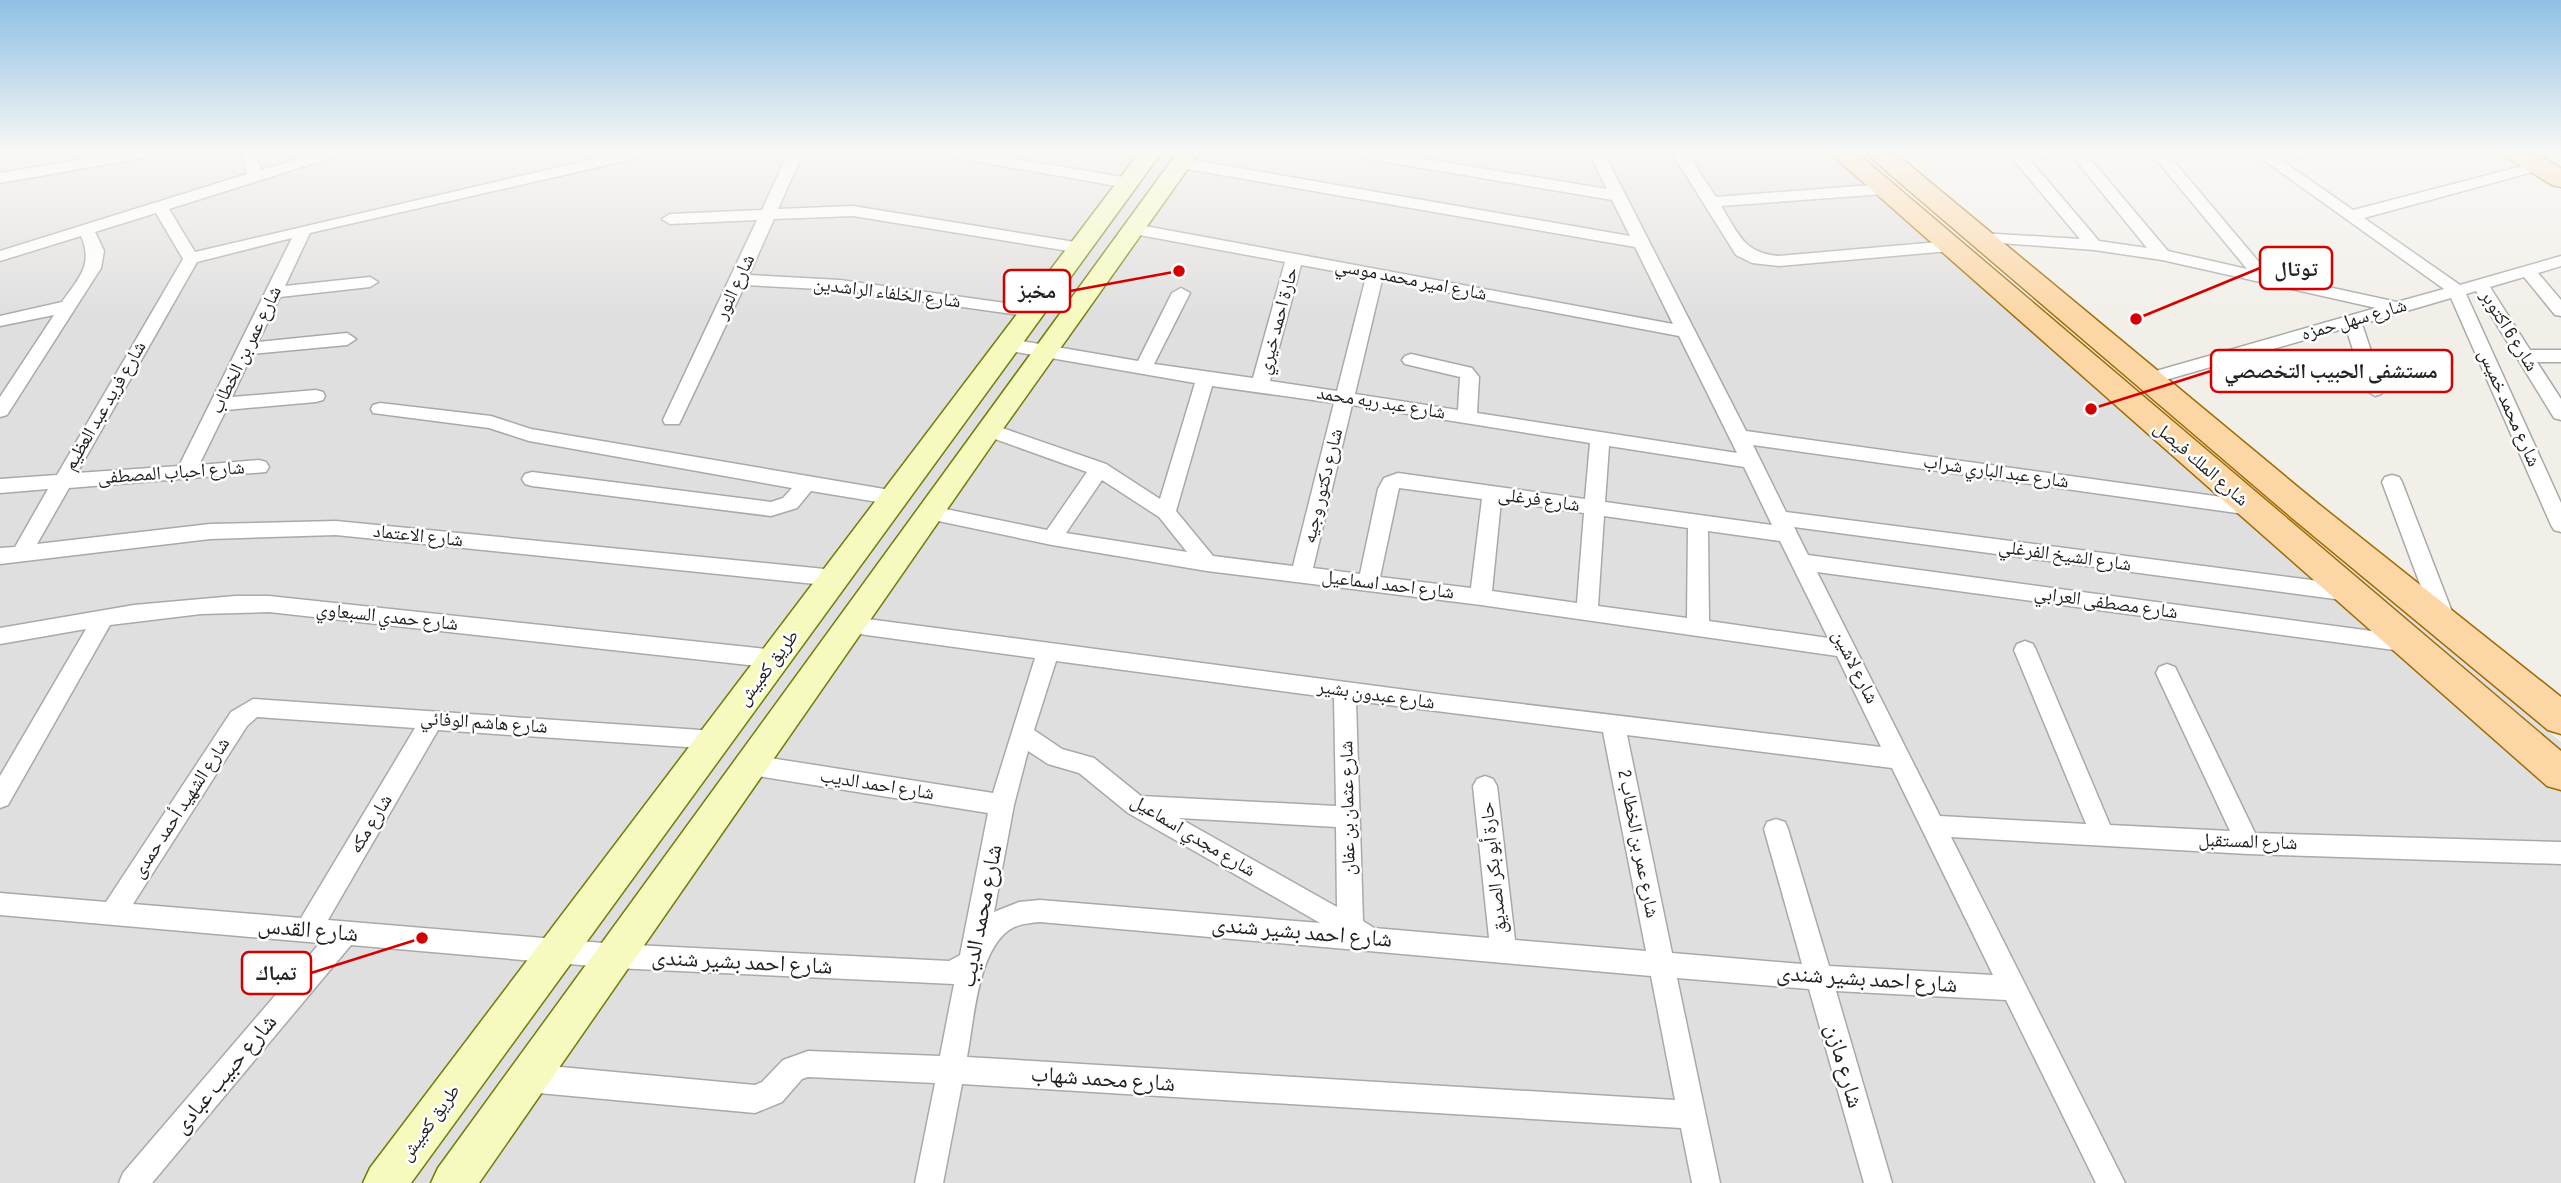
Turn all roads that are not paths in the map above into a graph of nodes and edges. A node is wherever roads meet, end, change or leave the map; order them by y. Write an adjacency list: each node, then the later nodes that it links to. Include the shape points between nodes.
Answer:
1 (153, 208): 20 (street)
2 (161, 208): 30 (street)
3 (397, 208): 22 (street)
4 (770, 208): 17 (street, شارع النور)
5 (1110, 208): 26 (street, طريق كعبيش)
6 (1149, 208): 21 (street)
7 (1456, 208): 24 (street)
8 (1625, 208): 24 (street, شارع لاشين)
9 (1714, 208): 23 (street, via 1742,251 1758,259 1779,261)
10 (1913, 208): 23 (main road, شارع الملك فيصل)
11 (1933, 208): 23 (main road, شارع الملك فيصل)
12 (2063, 208): 25 (street)
13 (2123, 208): 27 (street)
14 (2206, 208): 34 (street)
15 (2340, 208): 18 (street)
16 (2386, 208): 18 (street)
17 (767, 215): 19 (street); 26 (street, via 869,213); 35 (street, شارع النور)
18 (2351, 216): 38 (street)
19 (670, 219)
20 (86, 229): 28 (street); 41 (street, via 97,258)
21 (1134, 229): 29 (street, شارع امير محمد موسي); 51 (street)
22 (304, 230): 30 (street); 39 (street, شارع عمر بن الخطاب)
23 (1965, 242): 25 (street); 57 (main road, شارع الملك فيصل); 72 (main road, شارع الملك فيصل)
24 (1643, 243): 47 (street, شارع لاشين)
25 (2094, 245): 27 (street)
26 (1081, 248): 44 (street, طريق كعبيش)
27 (2162, 255): 34 (street)
28 (0, 256)
29 (1295, 258): 33 (street, شارع امير محمد موسي); 58 (street, حارة احمد خيري)
30 (191, 260): 78 (street, شارع فريد عبد العظيم)
31 (2561, 261): 32 (street, شارع سهل حمزه)
32 (2527, 270): 37 (street, شارع سهل حمزه); 43 (street)
33 (1376, 273): 47 (street, شارع امير محمد موسي); 61 (street, شارع دكتور وجيه)
34 (2262, 276): 42 (street)
35 (739, 280): 44 (street, شارع الخلفاء الراشدين, via 840,285); 67 (street, شارع النور)
36 (370, 282): 39 (street)
37 (2480, 284): 38 (street, شارع سهل حمزه); 52 (street, شارع 6 اكتوبر)
38 (2456, 290): 42 (street, شارع سهل حمزه); 89 (street, شارع محمد خميس)
39 (274, 292): 50 (street, شارع عمر بن الخطاب)
40 (1181, 293): 55 (street)
41 (70, 306): 46 (street); 64 (street)
42 (2397, 307): 45 (street, شارع سهل حمزه)
43 (2561, 310)
44 (1034, 312): 49 (street, طريق كعبيش)
45 (2352, 320): 57 (street, شارع سهل حمزه); 59 (street)
46 (0, 321)
47 (1687, 332): 71 (street, شارع لاشين)
48 (347, 339): 50 (street)
49 (1010, 345): 51 (street, شارع عبد ريه محمد); 83 (street, طريق كعبيش)
50 (246, 349): 62 (street, شارع عمر بن الخطاب)
51 (1047, 351): 55 (street, شارع عبد ريه محمد); 68 (street)
52 (2525, 356): 53 (street); 65 (street, شارع 6 اكتوبر)
53 (2561, 356)
54 (1411, 360): 66 (street, via 1466,372 1470,377)
55 (1144, 367): 56 (street, شارع عبد ريه محمد)
56 (1205, 379): 58 (street, شارع عبد ريه محمد); 86 (street)
57 (2148, 379): 69 (main road, شارع الملك فيصل)
58 (1260, 385): 61 (street, شارع عبد ريه محمد)
59 (2375, 390)
60 (316, 396): 62 (street)
61 (1345, 398): 66 (street, شارع عبد ريه محمد); 95 (street, شارع دكتور وجيه)
62 (219, 404): 76 (street, شارع عمر بن الخطاب)
63 (380, 409): 79 (street, via 491,422 528,435 636,456)
64 (0, 411)
65 (2561, 414)
66 (1467, 416): 70 (street, شارع عبد ريه محمد)
67 (672, 420)
68 (988, 429): 75 (street); 87 (street)
69 (2213, 433): 72 (main road); 102 (main road, شارع الملك فيصل)
70 (1600, 437): 73 (street, شارع عبد ريه محمد); 84 (street)
71 (1740, 437): 73 (street, شارع لاشين); 85 (street, شارع عبد الباري شراب)
72 (2178, 443): 85 (main road, شارع الملك فيصل)
73 (1752, 461): 90 (street, شارع لاشين)
74 (259, 467): 76 (street, شارع احباب المصطفى)
75 (1099, 469): 86 (street); 91 (street)
76 (187, 470): 78 (street, شارع احباب المصطفى)
77 (532, 479): 79 (street, via 771,509 790,503)
78 (61, 481): 81 (street, شارع احباب المصطفى); 92 (street, شارع فريد عبد العظيم)
79 (807, 482): 83 (street)
80 (2392, 482): 102 (street)
81 (0, 486)
82 (1492, 493): 84 (street, شارع فرغلى); 97 (street, شارع فرغلى, via 1393,481); 99 (street)
83 (896, 498): 96 (street, طريق كعبيش)
84 (1595, 508): 88 (street, شارع فرغلى); 100 (street)
85 (2252, 508): 98 (main road, شارع الملك فيصل)
86 (1166, 512): 94 (street)
87 (931, 513): 91 (street, شارع احمد اسماعيل); 103 (street)
88 (1698, 522): 90 (street, شارع فرغلى); 104 (street)
89 (2561, 525)
90 (1785, 526): 93 (street, شارع لاشين); 98 (street, شارع الشيخ الفرغلي)
91 (1052, 538): 94 (street, شارع احمد اسماعيل)
92 (10, 555): 96 (street, شارع الاعتماد, via 224,529 336,527)
93 (1802, 562): 106 (street, شارع مصطفى العرابي); 107 (street, شارع لاشين)
94 (1207, 563): 95 (street, شارع احمد اسماعيل)
95 (1301, 574): 97 (street, شارع احمد اسماعيل)
96 (835, 578): 110 (street, طريق كعبيش)
97 (1369, 582): 99 (street, شارع احمد اسماعيل)
98 (2350, 593): 106 (main road, شارع الملك فيصل)
99 (1481, 597): 100 (street, شارع احمد اسماعيل)
100 (1587, 611): 104 (street, شارع احمد اسماعيل)
101 (103, 618): 105 (street, شارع حمدي السبعاوي); 110 (street, شارع حمدي السبعاوي, via 269,604); 123 (street)
102 (2446, 624): 115 (main road, شارع الملك فيصل)
103 (852, 625): 109 (street, شارع عبدون بشير); 120 (street)
104 (1698, 627): 107 (street, شارع احمد اسماعيل)
105 (0, 636)
106 (2409, 644): 121 (main road, شارع الملك فيصل)
107 (1846, 649): 119 (street, شارع لاشين)
108 (2025, 650): 129 (street)
109 (1048, 652): 112 (street, شارع عبدون بشير); 117 (street, شارع محمد الديب)
110 (775, 659): 118 (street, طريق كعبيش)
111 (2167, 673): 130 (street)
112 (1345, 691): 116 (street, شارع عبدون بشير); 126 (street, شارع عثمان بن عفان)
113 (253, 708): 114 (street, شارع هاشم الوفائي); 133 (street, شارع الشهيد أحمد حمدى, via 239,719)
114 (433, 719): 118 (street, شارع هاشم الوفائي); 134 (street, شارع مكه)
115 (2561, 719)
116 (1614, 724): 119 (street, شارع عبدون بشير); 141 (street, شارع عمر بن الخطاب 2)
117 (1021, 734): 124 (street, شارع محمد الديب); 125 (street, شارع مجدي اسماعيل, via 1056,757 1086,765)
118 (715, 740): 137 (street, طريق كعبيش)
119 (1901, 759): 127 (street, شارع لاشين)
120 (751, 765): 124 (street, شارع احمد الديب); 139 (street)
121 (2561, 774)
122 (1485, 786): 138 (street, حارة أبو بكر الصديق)
123 (0, 798)
124 (1002, 806): 140 (street, شارع محمد الديب)
125 (1136, 806): 126 (street); 135 (street, شارع مجدي اسماعيل)
126 (1348, 817): 135 (street, شارع عثمان بن عفان)
127 (1935, 826): 129 (street, شارع المستقبل); 143 (street, شارع لاشين)
128 (1776, 829): 142 (street, شارع مازن)
129 (2103, 836): 130 (street, شارع المستقبل)
130 (2248, 843): 131 (street, شارع المستقبل)
131 (2561, 853)
132 (0, 904): 133 (street, شارع القدس)
133 (113, 913): 134 (street, شارع القدس)
134 (308, 930): 136 (street, شارع القدس)
135 (1359, 932): 138 (street, شارع احمد بشير شندى); 140 (street, شارع احمد بشير شندى, via 1022,912 991,930)
136 (345, 933): 137 (street, شارع القدس); 147 (street, شارع حبيب عبادى)
137 (557, 950): 139 (street, شارع القدس); 148 (street, طريق كعبيش)
138 (1503, 950): 141 (street, شارع احمد بشير شندى)
139 (615, 956): 140 (street, شارع احمد بشير شندى, via 949,973 968,967); 145 (street)
140 (973, 960): 144 (street, شارع محمد الديب)
141 (1662, 964): 142 (street, شارع احمد بشير شندى); 146 (street, شارع عمر بن الخطاب 2)
142 (1819, 978): 143 (street, شارع احمد بشير شندى); 152 (street, شارع مازن)
143 (2015, 988): 153 (street, شارع لاشين)
144 (952, 1070): 145 (street, شارع محمد شهاب, via 802,1064 790,1070 771,1095 755,1099); 146 (street, شارع محمد شهاب); 150 (street, شارع محمد الديب)
145 (528, 1078): 149 (street)
146 (1692, 1115): 151 (street, شارع عمر بن الخطاب 2)
147 (133, 1183)
148 (386, 1183)
149 (453, 1183)
150 (929, 1183)
151 (1706, 1183)
152 (1878, 1183)
153 (2112, 1183)

